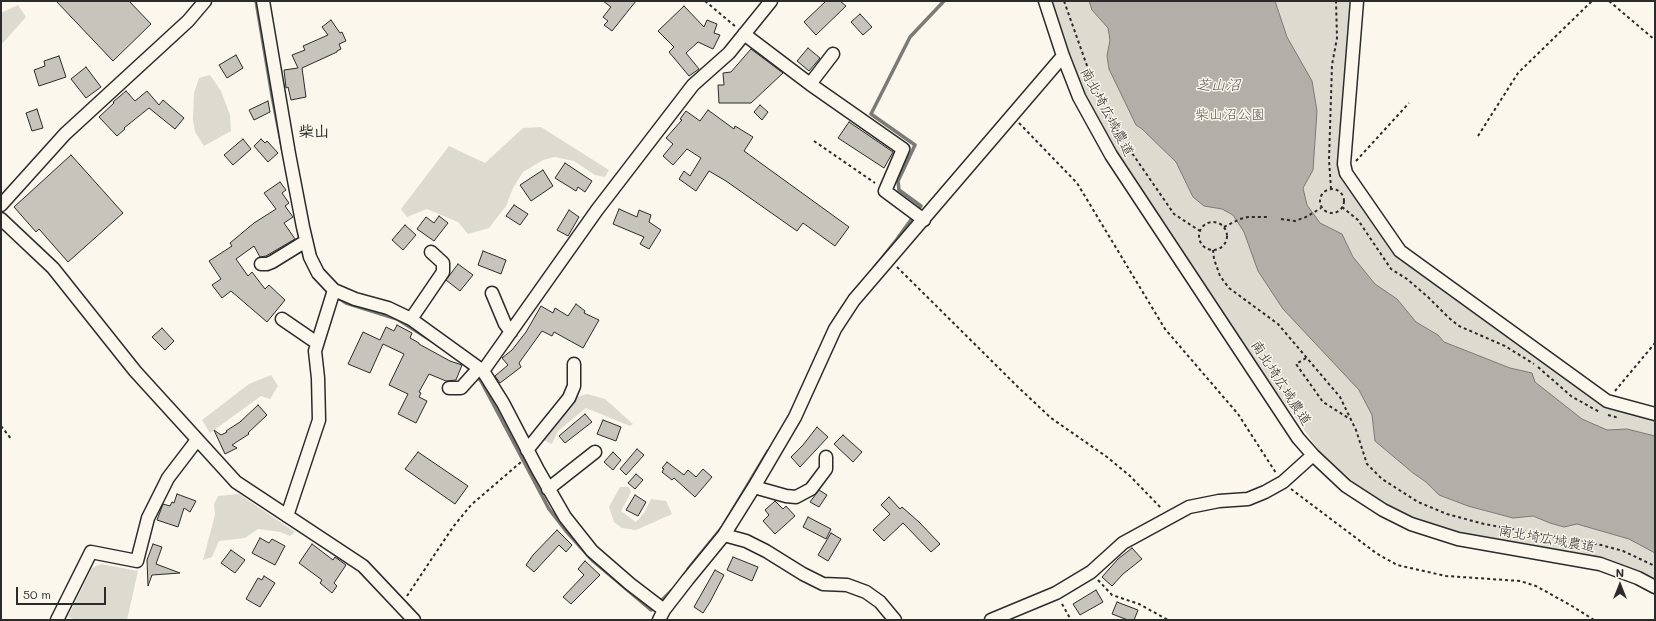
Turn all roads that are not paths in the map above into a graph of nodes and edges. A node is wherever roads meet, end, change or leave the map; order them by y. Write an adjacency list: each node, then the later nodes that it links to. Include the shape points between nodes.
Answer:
1 (205, 1): 10 (street, via 188,22 65,134)
2 (263, 1): 13 (street, via 288,154)
3 (771, 1): 6 (street)
4 (1045, 1): 8 (street, 南北埼広域農道)
5 (1357, 1): 25 (street, via 1344,164 1346,173 1400,251 1607,401)
6 (744, 34): 9 (street); 20 (street, via 729,53 693,85 597,210)
7 (832, 54): 9 (street)
8 (1063, 56): 12 (street); 29 (street, 南北埼広域農道, via 1079,97 1111,155 1298,438)
9 (810, 84): 12 (street, via 903,150 885,191)
10 (1, 205)
11 (1, 219): 26 (street, via 53,268 135,371)
12 (924, 220): 31 (street, via 854,300 835,329 795,417)
13 (306, 241): 15 (street, via 272,262); 16 (street, via 318,273)
14 (431, 252): 19 (street, via 443,263 443,272)
15 (261, 264)
16 (334, 290): 19 (street, via 388,308); 21 (street)
17 (492, 293): 20 (street)
18 (282, 319): 21 (street)
19 (411, 319): 23 (street)
20 (511, 332): 23 (street)
21 (318, 343): 33 (street, via 315,351 319,420)
22 (574, 364): 27 (street, via 574,386 569,398)
23 (481, 369): 24 (street, via 461,388); 27 (street, via 503,403)
24 (449, 388)
25 (1655, 414)
26 (197, 440): 33 (street, via 236,482); 37 (street, via 168,478 148,518 137,561 91,552)
27 (528, 452): 32 (street)
28 (595, 452): 32 (street)
29 (1313, 455): 35 (street, 南北埼広域農道, via 1346,486 1383,510 1411,524 1458,539 1600,564); 40 (street, via 1283,482 1265,492 1248,499 1218,501 1189,507 1123,542 1091,572 1056,593)
30 (826, 457): 31 (street, via 826,469 811,489 796,497)
31 (754, 487): 34 (street)
32 (548, 489): 36 (street, via 564,517 592,551)
33 (286, 516): 38 (street, via 363,566)
34 (724, 534): 36 (street); 39 (street, via 766,551 823,584 847,585 866,592 880,602)
35 (1655, 587)
36 (661, 615)
37 (57, 620)
38 (414, 620)
39 (895, 620)
40 (991, 620)

